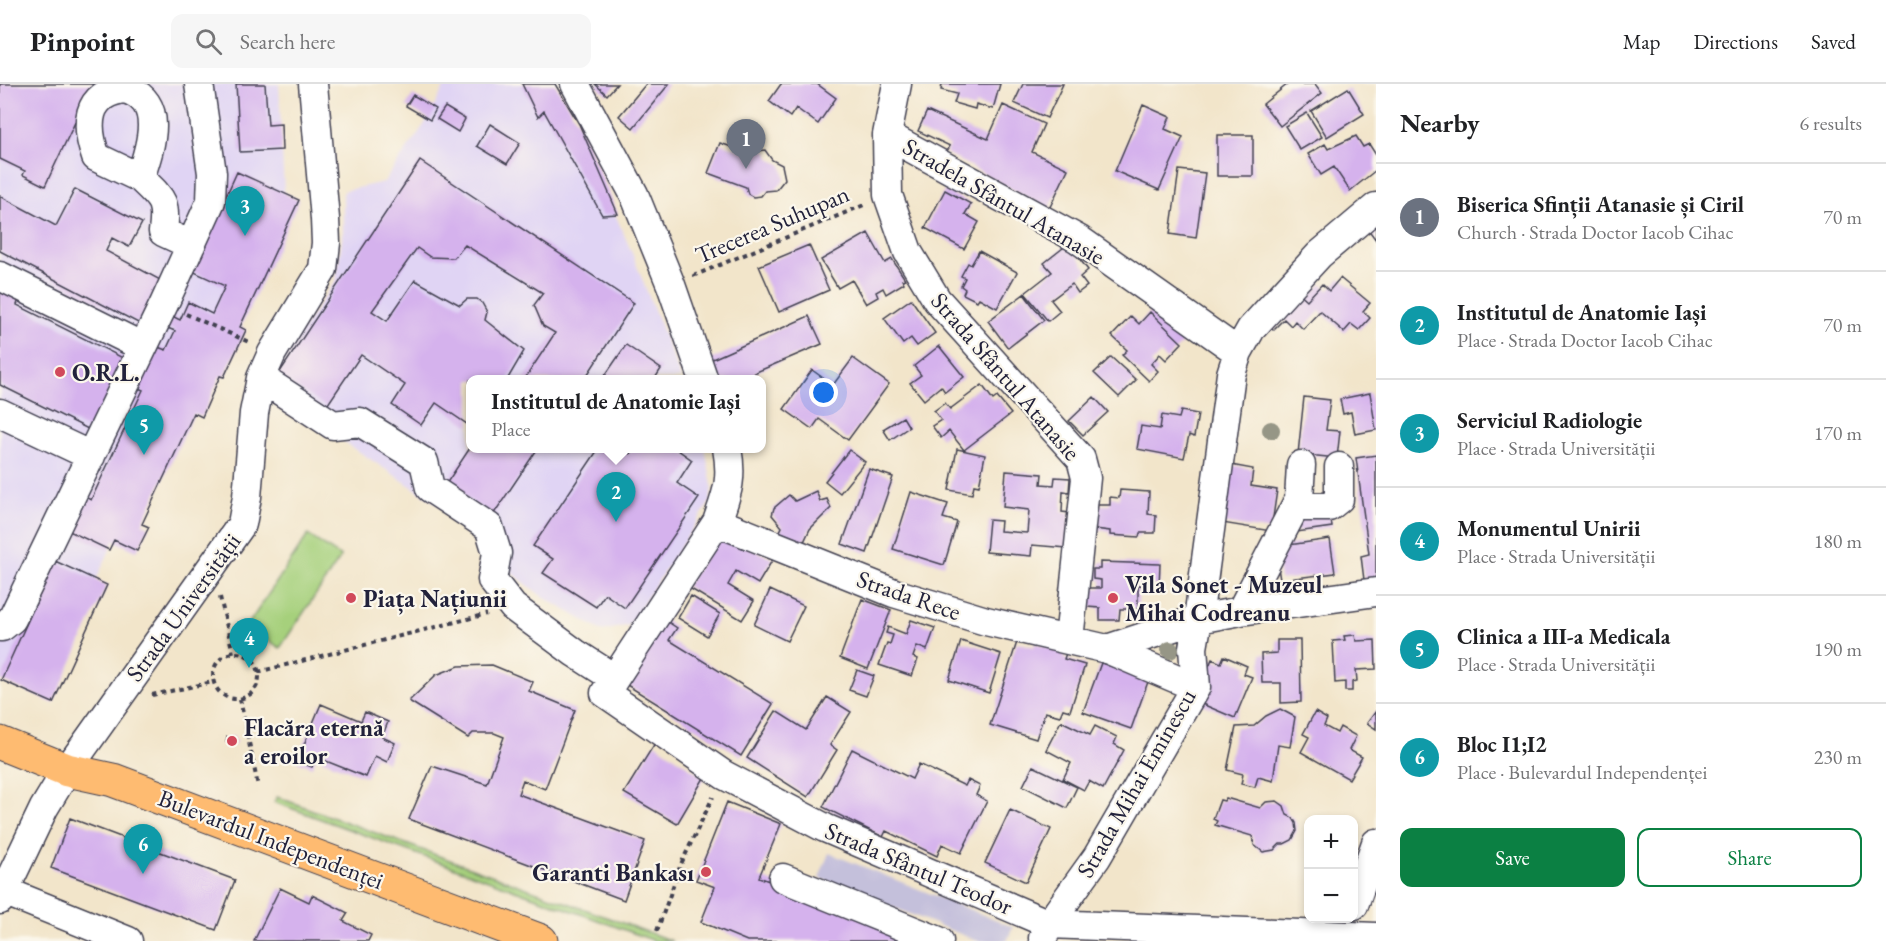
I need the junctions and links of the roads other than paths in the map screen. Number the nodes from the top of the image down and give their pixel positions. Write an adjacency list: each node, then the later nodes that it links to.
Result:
1 (199, 84): 8 (street)
2 (313, 84): 12 (street, Strada Universității)
3 (575, 84): 13 (street)
4 (897, 84): 5 (street, Strada Sfântul Atanasie)
5 (887, 135): 11 (street, Stradela Sfântul Atanasie); 25 (street, Strada Sfântul Atanasie)
6 (140, 178): 8 (street)
7 (1376, 207): 11 (street, Strada Mihai Eminescu)
8 (191, 245): 10 (street)
9 (0, 276): 10 (street)
10 (143, 347): 16 (street)
11 (1238, 352): 23 (street, Strada Mihai Eminescu)
12 (266, 365): 27 (street); 30 (street, Strada Universității)
13 (702, 375)
14 (0, 413): 16 (street)
15 (728, 453): 20 (street)
16 (91, 456): 24 (street)
17 (1301, 465): 19 (street)
18 (1339, 467): 19 (street)
19 (1299, 499): 22 (street)
20 (717, 522): 25 (street, Strada Rece); 27 (street)
21 (1376, 592): 22 (street)
22 (1241, 611): 23 (street)
23 (1198, 619): 26 (street); 28 (street, Strada Mihai Eminescu)
24 (0, 627)
25 (1069, 640): 26 (street, Strada Rece)
26 (1107, 649): 28 (street, Strada Rece)
27 (609, 686): 36 (street, Strada Sfântul Teodor)
28 (1196, 687): 36 (street, Strada Mihai Eminescu)
29 (0, 743): 30 (main road, Bulevardul Independenței)
30 (68, 771): 34 (street, Strada Universității); 40 (main road, Bulevardul Independenței)
31 (1376, 843): 33 (street)
32 (783, 878): 41 (street)
33 (1358, 892)
34 (2, 896): 39 (street)
35 (1346, 927): 37 (street, Strada Sfântul Teodor); 38 (street, Strada Sfântul Teodor)
36 (1045, 933): 37 (street, Strada Sfântul Teodor)
37 (1231, 936)
38 (1376, 937)
39 (127, 941)
40 (541, 941)
41 (939, 941)

